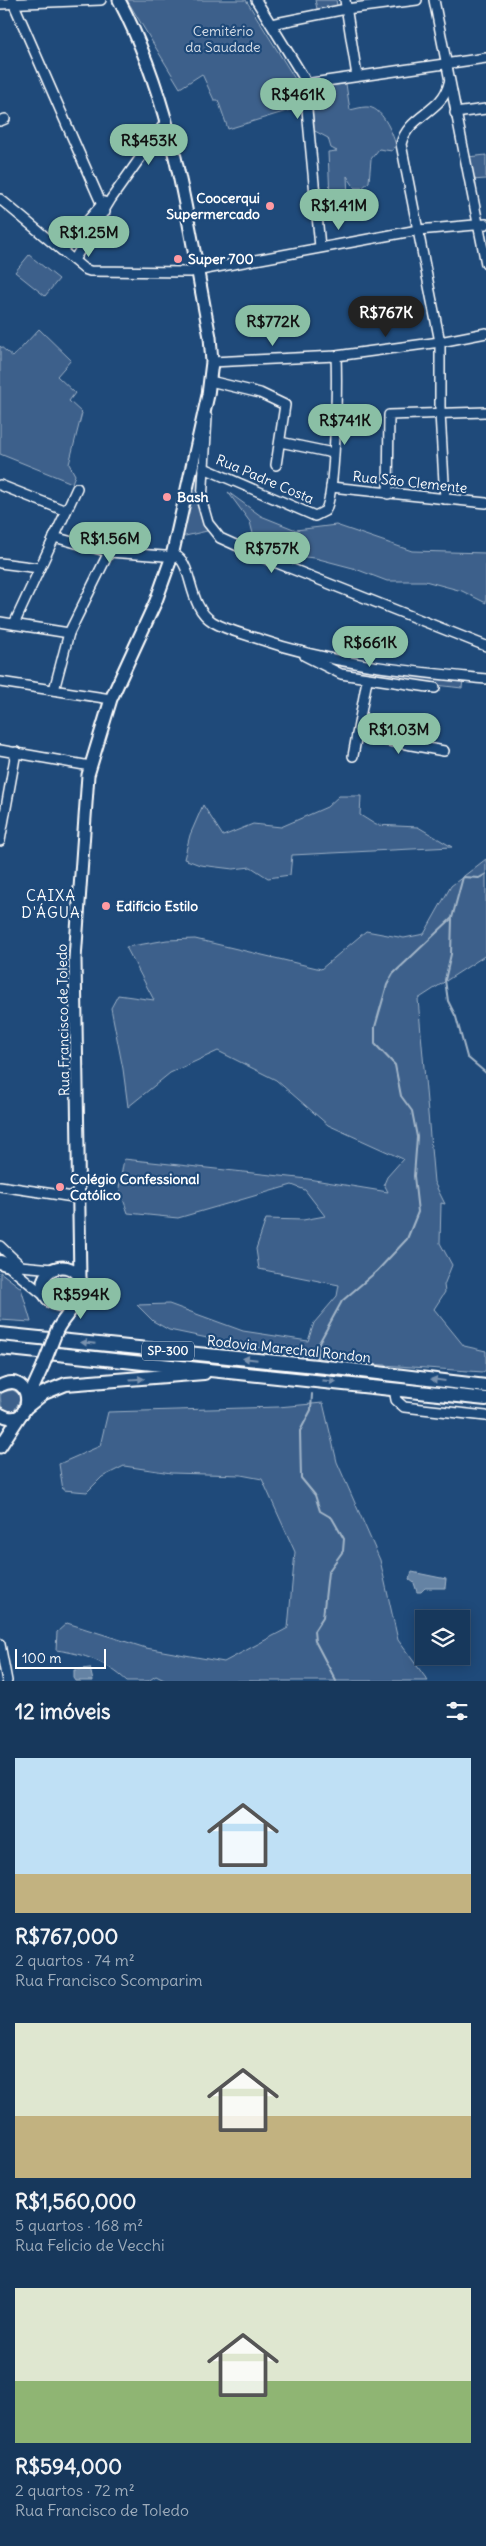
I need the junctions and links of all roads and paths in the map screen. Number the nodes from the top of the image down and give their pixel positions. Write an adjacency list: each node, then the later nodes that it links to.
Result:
1 (101, 0): 6 (street)
2 (120, 0): 17 (main road, Rua Francisco de Toledo)
3 (256, 0): 9 (street)
4 (417, 0): 8 (street)
5 (434, 0): 11 (street)
6 (13, 2): 7 (street); 19 (street)
7 (0, 4)
8 (346, 5): 9 (street); 12 (street)
9 (271, 24): 14 (street)
10 (486, 58): 11 (street)
11 (446, 65): 12 (street); 13 (street)
12 (357, 76): 14 (street)
13 (449, 83): 16 (street); 21 (street)
14 (305, 84): 22 (street)
15 (486, 109): 16 (street)
16 (455, 112): 20 (street)
17 (167, 120): 19 (street); 26 (main road, Rua Francisco de Toledo)
18 (0, 199): 23 (street)
19 (103, 208): 23 (street); 24 (street)
20 (482, 224): 21 (street); 25 (street)
21 (418, 230): 22 (street); 28 (street)
22 (320, 247): 26 (street)
23 (62, 250): 24 (street)
24 (74, 260): 26 (street)
25 (486, 264)
26 (197, 270): 30 (main road, Rua Francisco de Toledo)
27 (486, 333): 28 (street)
28 (440, 342): 29 (street); 34 (street)
29 (336, 356): 30 (street); 36 (street)
30 (212, 362): 31 (main road, Rua Francisco de Toledo)
31 (210, 381): 32 (main road, Rua Francisco de Toledo); 35 (street)
32 (208, 395): 38 (street); 48 (main road, Rua Francisco de Toledo)
33 (486, 412): 34 (street)
34 (440, 413): 42 (street); 43 (street)
35 (280, 442): 36 (street); 37 (street)
36 (333, 453): 40 (street)
37 (276, 465)
38 (204, 468): 40 (street, Rua Padre Costa); 54 (street)
39 (0, 485): 45 (street)
40 (331, 487): 42 (street, Rua São Clemente)
41 (77, 488): 45 (street)
42 (388, 494): 43 (street, Rua São Clemente)
43 (446, 499): 44 (street, Rua São Clemente)
44 (486, 503)
45 (66, 511): 46 (street)
46 (54, 537): 47 (street); 50 (street)
47 (109, 552): 48 (street); 53 (street)
48 (172, 556): 55 (street); 61 (main road, Rua Francisco de Toledo)
49 (0, 563): 50 (street)
50 (39, 568): 52 (street)
51 (0, 622): 52 (street)
52 (14, 624): 53 (street)
53 (68, 633): 60 (street)
54 (486, 646)
55 (302, 654): 56 (street); 57 (street)
56 (486, 679)
57 (367, 680): 59 (street); 62 (street)
58 (0, 682): 60 (street)
59 (434, 688)
60 (54, 690): 61 (street)
61 (111, 699): 67 (main road, Rua Francisco de Toledo)
62 (357, 735): 64 (street); 66 (street)
63 (0, 750): 65 (street)
64 (444, 751)
65 (16, 752): 67 (street); 68 (street)
66 (354, 756)
67 (90, 766): 71 (main road, Rua Francisco de Toledo)
68 (4, 792): 69 (street)
69 (0, 841)
70 (0, 1186): 71 (street)
71 (80, 1198): 72 (main road, Rua Francisco de Toledo)
72 (78, 1245): 76 (main road); 77 (main road, Rua Francisco de Toledo)
73 (0, 1246): 75 (street)
74 (2, 1262): 75 (street); 79 (street)
75 (22, 1267): 76 (street)
76 (57, 1268): 77 (main road); 79 (main road)
77 (80, 1279): 78 (main road)
78 (78, 1297): 79 (main road); 80 (main road)
79 (47, 1298): 80 (main road)
80 (58, 1328): 83 (main road, bridge)
81 (0, 1334): 87 (highway, Rodovia Marechal Rondon / SP-300, one-way to 81)
82 (0, 1348): 84 (highway, Rodovia Marechal Rondon / SP-300)
83 (42, 1368): 85 (main road); 90 (main road)
84 (224, 1370): 88 (highway, Rodovia Marechal Rondon / SP-300, one-way to 88); 90 (highway, one-way to 84)
85 (13, 1383): 86 (main road); 90 (main road)
86 (0, 1386)
87 (486, 1386)
88 (394, 1389): 89 (highway, Rodovia Marechal Rondon / SP-300); 92 (street)
89 (486, 1399)
90 (25, 1407): 91 (main road); 93 (main road)
91 (0, 1414): 93 (main road)
92 (486, 1416)
93 (0, 1446)
94 (0, 1644): 95 (street)
95 (7, 1681)

